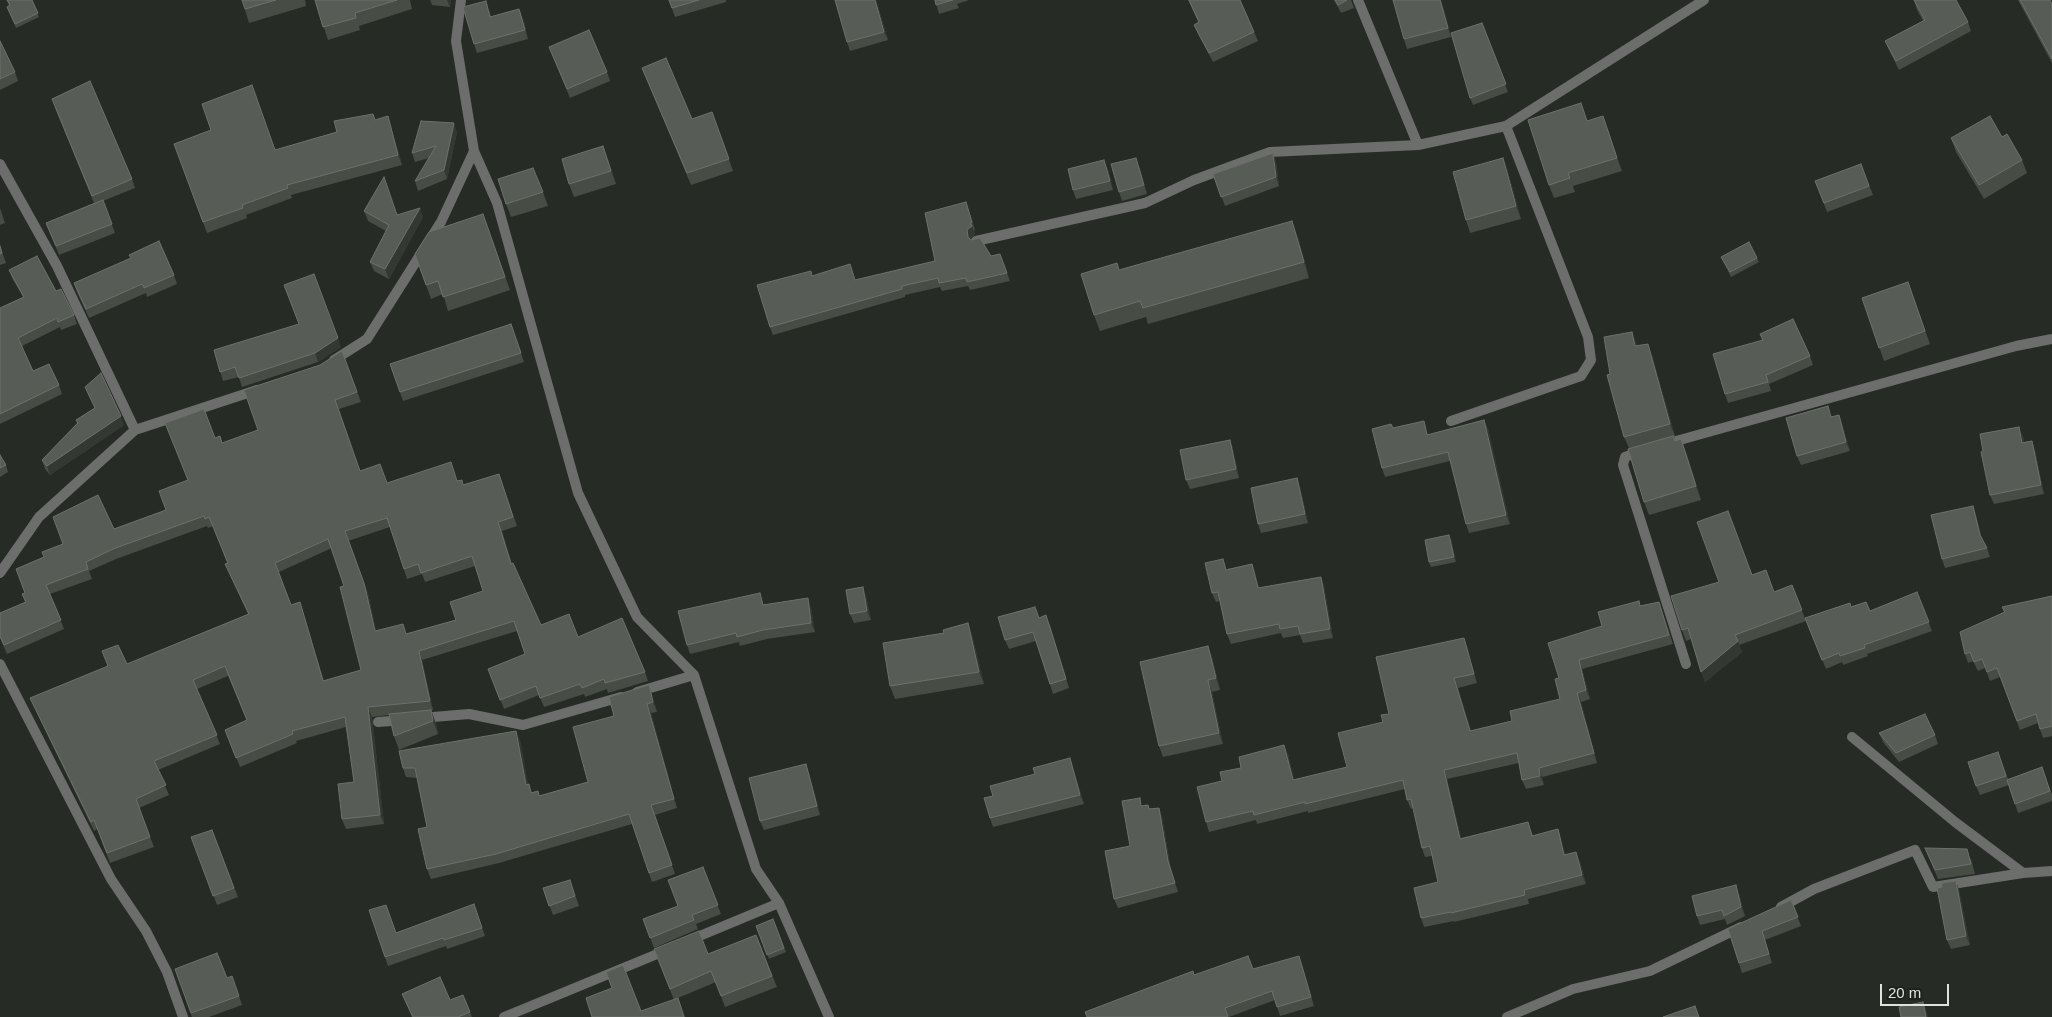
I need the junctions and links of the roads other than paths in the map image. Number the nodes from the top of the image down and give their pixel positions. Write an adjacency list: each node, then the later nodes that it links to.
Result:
1 (461, 0): 6 (street)
2 (1358, 0): 5 (street)
3 (1704, 0): 4 (street)
4 (1506, 126): 5 (street); 12 (street)
5 (1418, 145): 8 (street)
6 (474, 150): 10 (street); 17 (street)
7 (0, 164): 13 (street)
8 (976, 241)
9 (2052, 339): 16 (street)
10 (329, 364)
11 (265, 387): 13 (street)
12 (1451, 421)
13 (135, 430): 14 (street)
14 (0, 573)
15 (0, 664): 25 (street)
16 (1686, 664)
17 (694, 675): 18 (street); 22 (street)
18 (378, 722)
19 (1852, 737): 21 (street)
20 (2052, 871): 21 (street)
21 (2023, 873): 23 (street)
22 (779, 903): 26 (street); 27 (street)
23 (1771, 912)
24 (1754, 920): 28 (street)
25 (183, 1017)
26 (504, 1017)
27 (829, 1017)
28 (1508, 1017)

